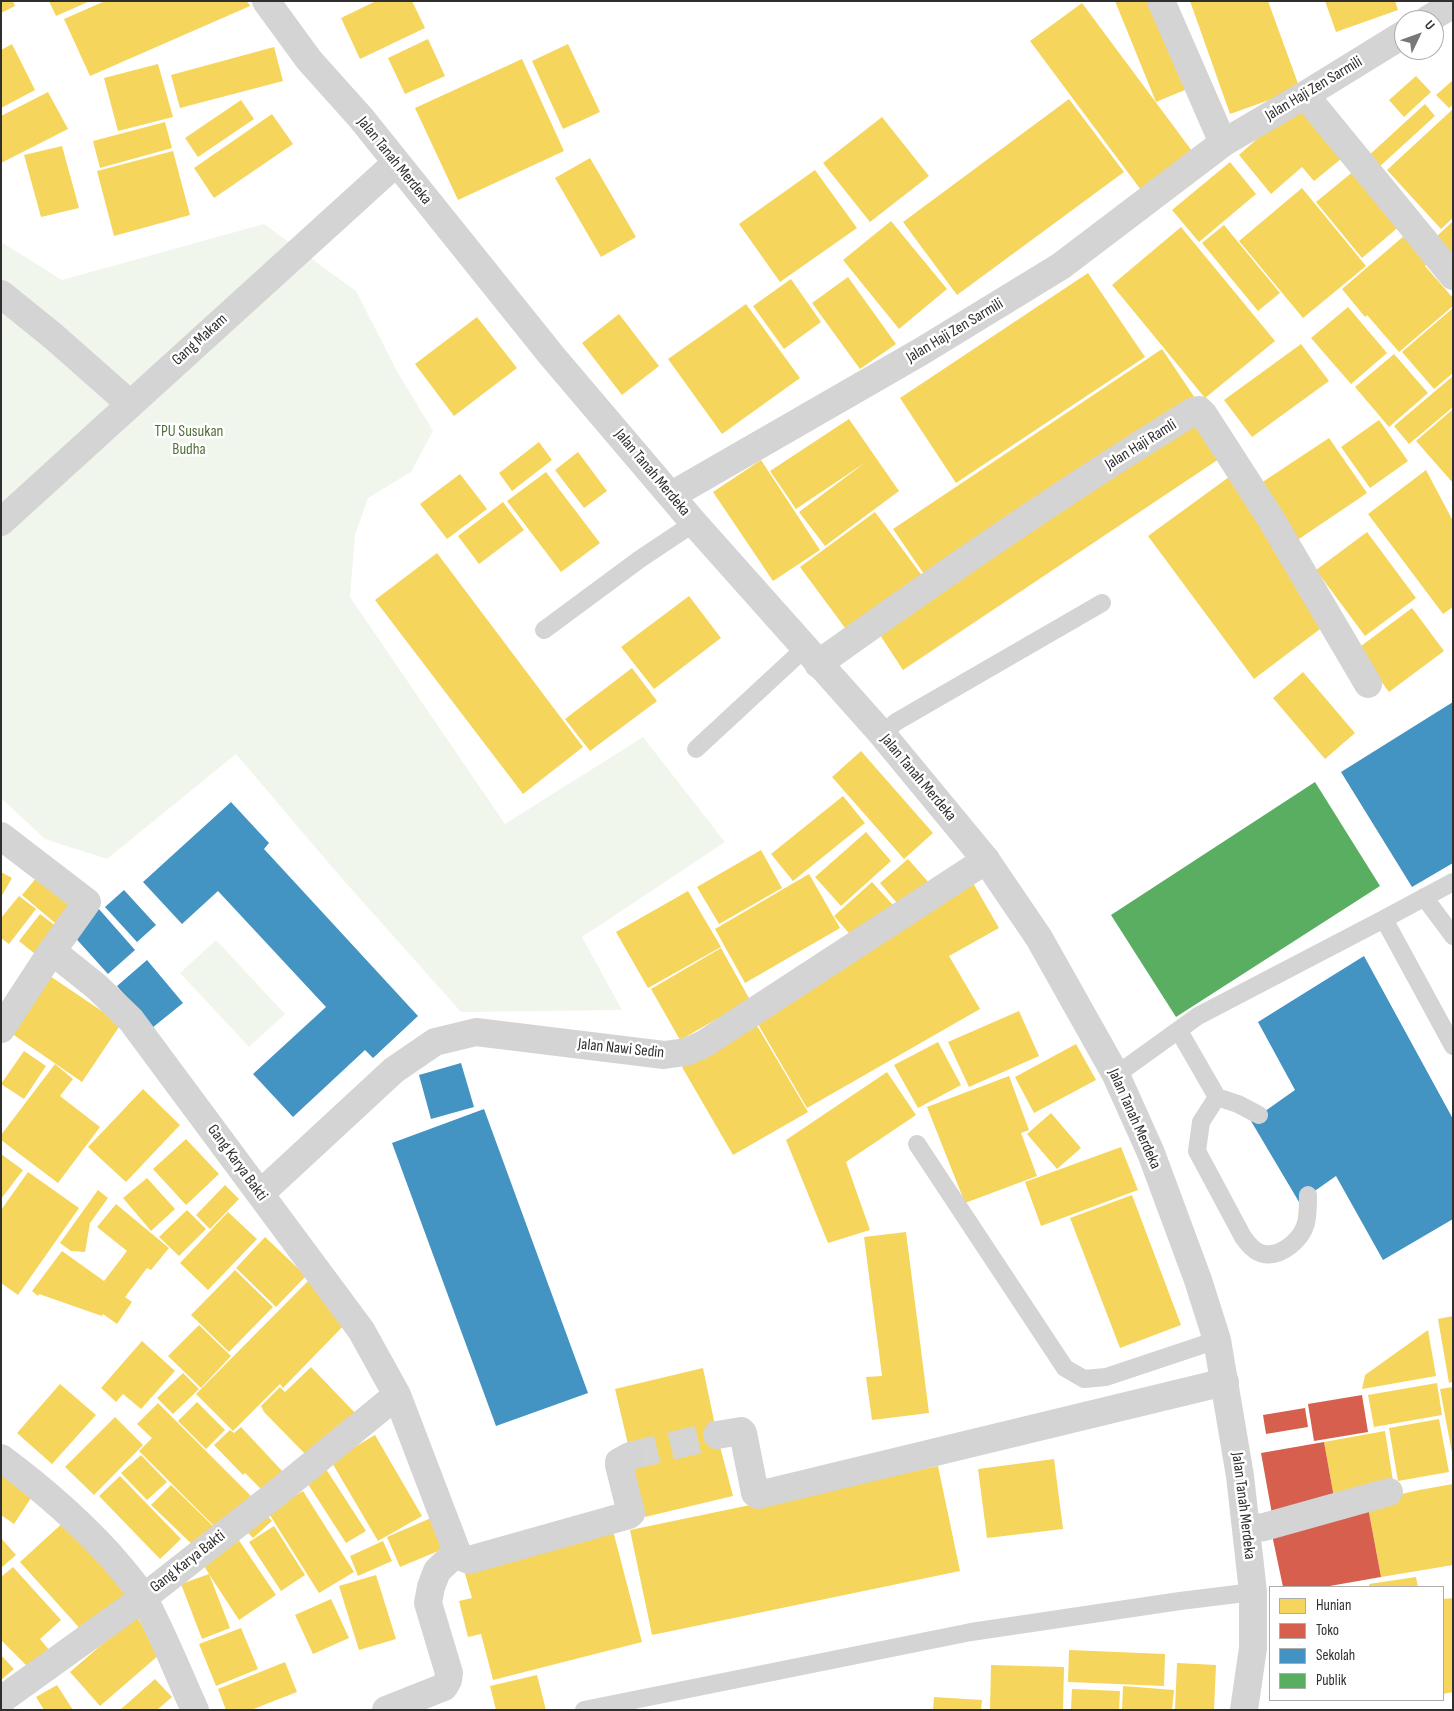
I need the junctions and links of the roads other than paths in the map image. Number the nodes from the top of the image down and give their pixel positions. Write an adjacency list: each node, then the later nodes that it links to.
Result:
1 (266, 1): 6 (street, Jalan Tanah Merdeka)
2 (1161, 1): 5 (street)
3 (1394, 40): 4 (street, Jalan Haji Zen Sarmili)
4 (1305, 95): 5 (street, Jalan Haji Zen Sarmili); 7 (street)
5 (1222, 143): 10 (street, Jalan Haji Zen Sarmili)
6 (396, 163): 9 (street, Gang Makam); 10 (street, Jalan Tanah Merdeka)
7 (1453, 276)
8 (1, 294): 9 (street)
9 (130, 404): 11 (street, Gang Makam)
10 (672, 496): 12 (street, Jalan Tanah Merdeka)
11 (1, 522)
12 (694, 523): 14 (lane); 15 (street, Jalan Tanah Merdeka)
13 (1102, 603): 17 (lane)
14 (544, 630)
15 (811, 656): 16 (street, Jalan Haji Ramli); 17 (street, Jalan Tanah Merdeka); 18 (lane)
16 (1368, 684)
17 (882, 734): 20 (street, Jalan Tanah Merdeka)
18 (696, 749)
19 (1, 836): 25 (street)
20 (986, 860): 29 (street, Jalan Tanah Merdeka); 33 (street, Jalan Nawi Sedin)
21 (1453, 882): 22 (lane)
22 (1424, 898): 23 (lane); 24 (lane)
23 (1384, 918): 27 (lane); 28 (lane)
24 (1453, 936)
25 (52, 951): 26 (street); 33 (street, Gang Karya Bakti)
26 (1, 1029)
27 (1179, 1031): 29 (lane); 30 (lane)
28 (1450, 1037)
29 (1116, 1075): 35 (street, Jalan Tanah Merdeka)
30 (1217, 1097): 31 (lane); 34 (lane)
31 (1258, 1115)
32 (917, 1144): 35 (lane)
33 (260, 1194): 37 (street, Gang Karya Bakti)
34 (1308, 1195)
35 (1217, 1340): 36 (street, Jalan Tanah Merdeka)
36 (1224, 1382): 38 (street); 42 (street, Jalan Tanah Merdeka)
37 (396, 1395): 43 (street, Gang Karya Bakti); 45 (street, Gang Karya Bakti)
38 (717, 1435)
39 (630, 1456): 43 (street)
40 (1, 1458): 45 (street, Gang Karya Bakti)
41 (1389, 1492): 42 (street)
42 (1247, 1529): 44 (street, Jalan Tanah Merdeka)
43 (459, 1555): 48 (street)
44 (1253, 1592): 49 (lane); 50 (street, Jalan Tanah Merdeka)
45 (143, 1598): 46 (street, Gang Karya Bakti); 47 (street, Gang Karya Bakti)
46 (1, 1700)
47 (194, 1710)
48 (386, 1710)
49 (584, 1710)
50 (1244, 1710)

